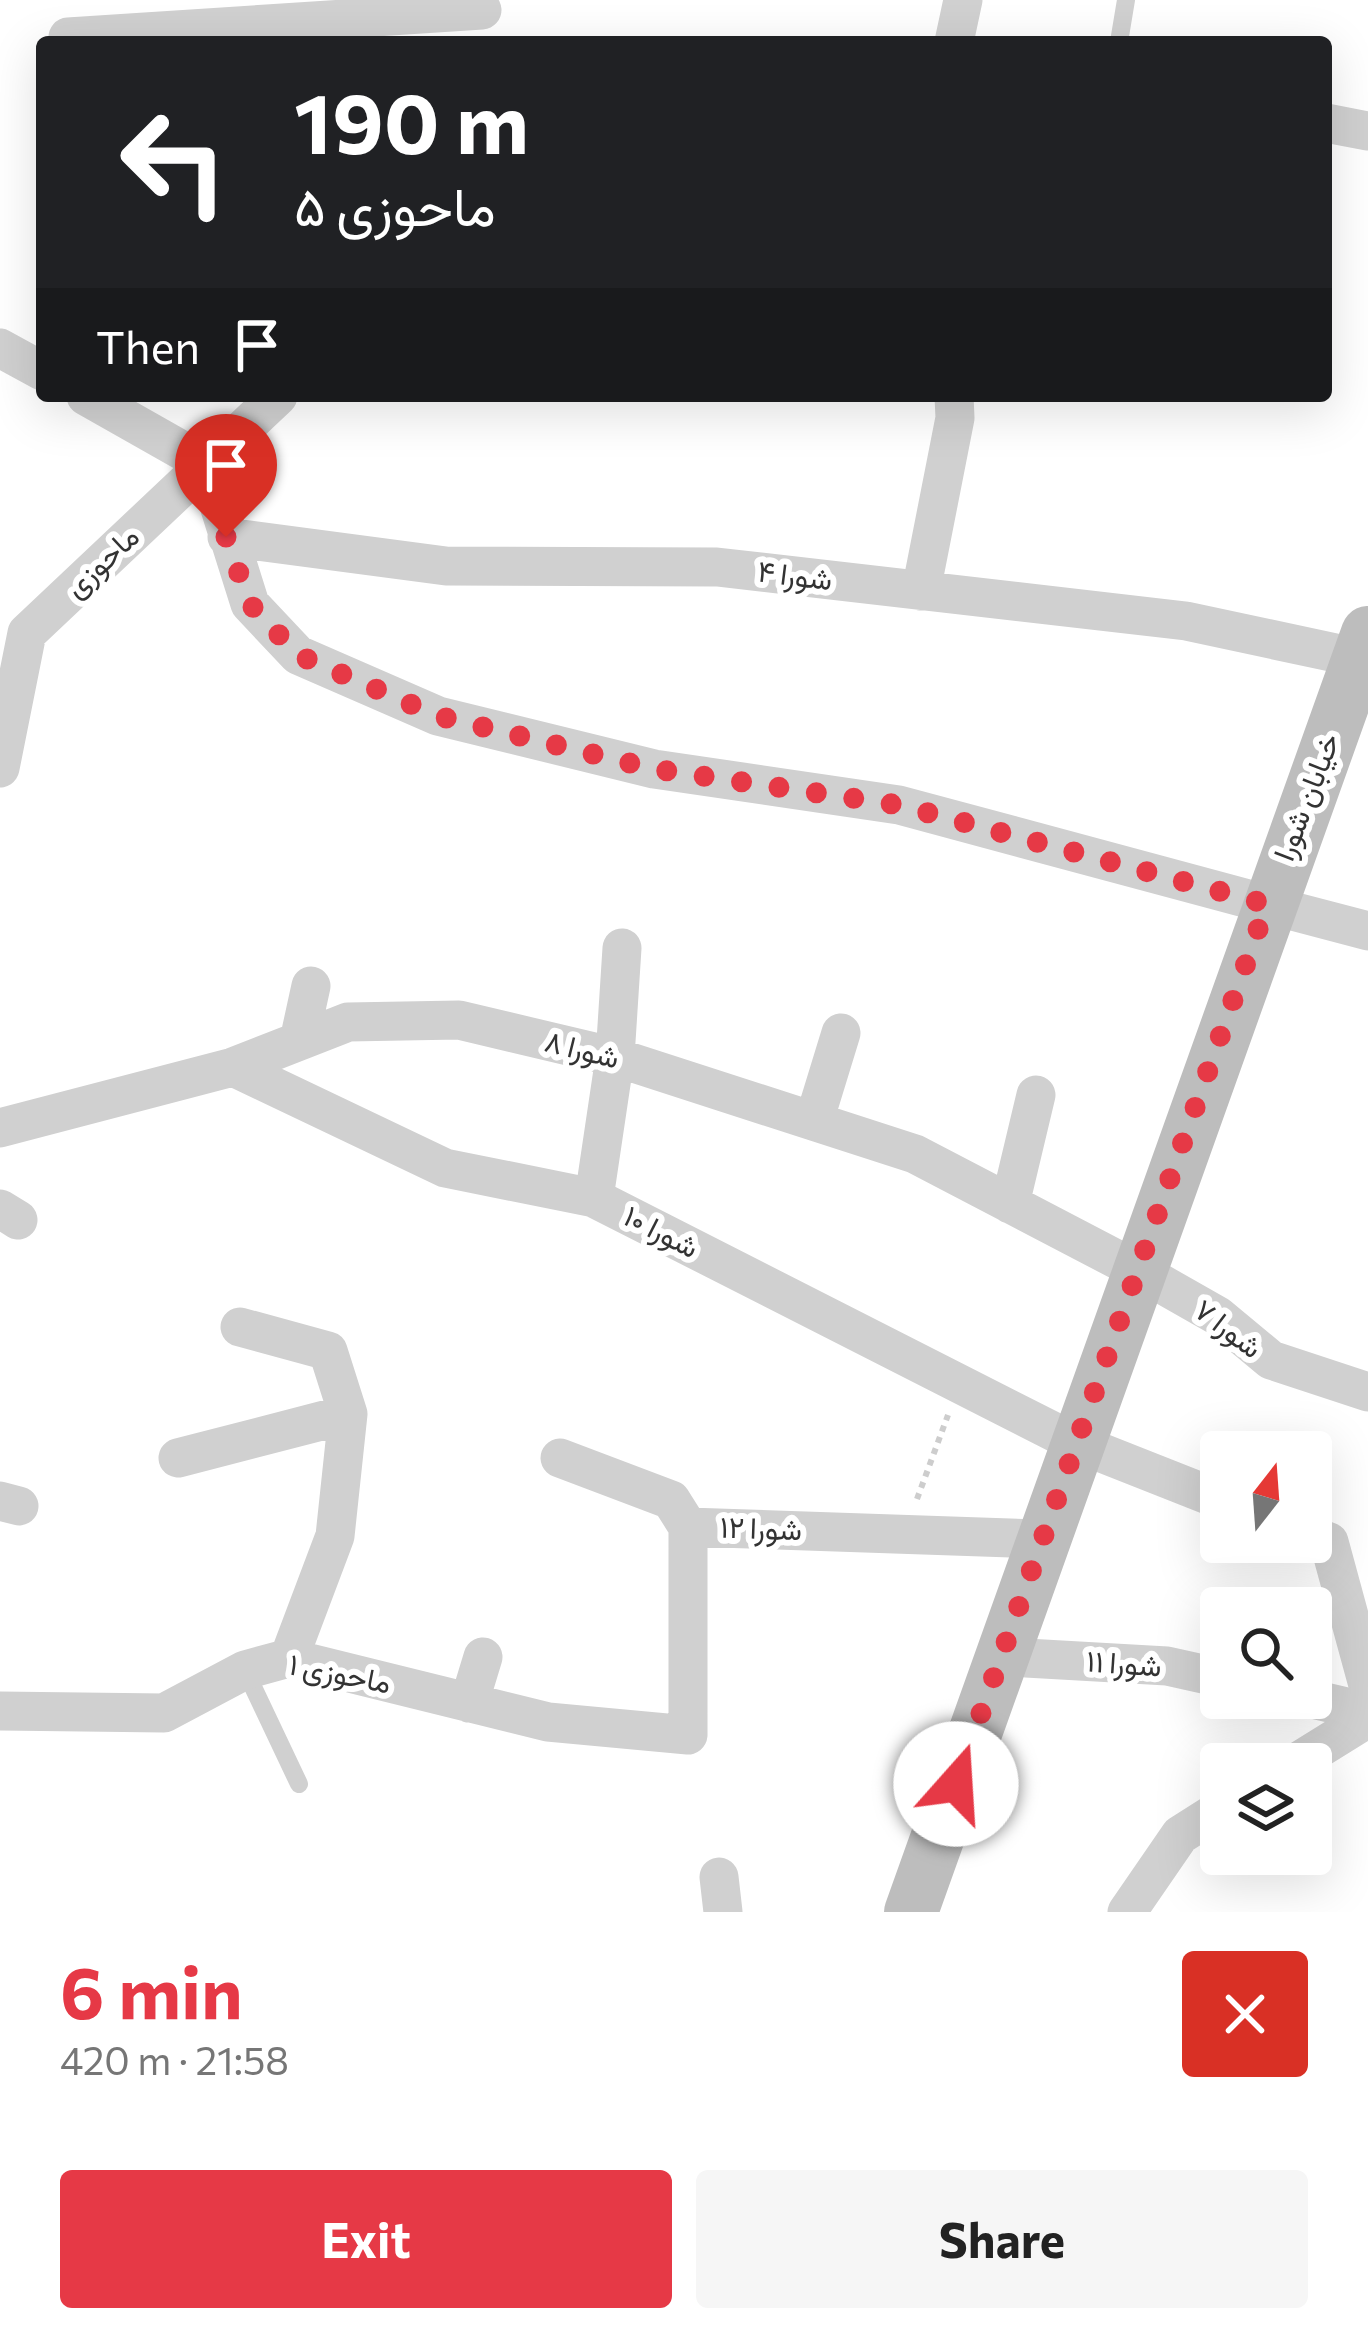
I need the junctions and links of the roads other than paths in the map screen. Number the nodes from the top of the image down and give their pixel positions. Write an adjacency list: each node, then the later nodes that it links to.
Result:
1 (963, 0): 5 (street)
2 (1126, 0): 6 (lane)
3 (479, 17): 4 (street)
4 (89, 36)
5 (955, 36)
6 (1120, 36)
7 (1332, 124): 8 (street)
8 (1368, 131)
9 (0, 348): 10 (street)
10 (36, 368)
11 (97, 402): 14 (street)
12 (272, 402): 14 (street, ماحوزی)
13 (954, 402): 16 (street)
14 (206, 464): 15 (street); 17 (street, ماحوزی)
15 (226, 537): 16 (street, شورا ۴); 21 (street)
16 (921, 591): 18 (street, شورا ۴)
17 (13, 622): 20 (street, ماحوزی)
18 (1363, 646): 21 (main road, خیابان شورا)
19 (1368, 717): 21 (main road, خیابان شورا)
20 (0, 768)
21 (1281, 908): 22 (street); 34 (main road, خیابان شورا)
22 (1368, 931)
23 (622, 948): 27 (street)
24 (311, 986): 26 (street)
25 (841, 1033): 30 (street)
26 (299, 1041): 27 (street, شورا ۸); 28 (street, شورا ۸)
27 (615, 1057): 30 (street, شورا ۸); 32 (street)
28 (233, 1066): 31 (street, شورا ۸); 32 (street, شورا ۱۰)
29 (1036, 1095): 33 (street)
30 (814, 1121): 33 (street, شورا ۸)
31 (0, 1128)
32 (594, 1198): 38 (street, شورا ۱۰)
33 (1010, 1204): 34 (street, شورا ۸)
34 (1149, 1277): 36 (street, شورا ۷); 38 (main road, خیابان شورا)
35 (240, 1328): 37 (street)
36 (1368, 1392)
37 (348, 1414): 39 (street); 46 (street)
38 (1088, 1448): 41 (street, شورا ۱۰); 43 (main road, خیابان شورا); 47 (main road, خیابان شورا)
39 (178, 1458)
40 (560, 1458): 42 (street)
41 (1200, 1492)
42 (688, 1526): 43 (street, شورا ۱۲); 55 (street, شورا ۱۲)
43 (1041, 1539): 59 (main road, خیابان شورا)
44 (1332, 1553): 50 (street)
45 (483, 1657): 51 (street)
46 (289, 1658): 48 (street, ماحوزی ۱); 51 (street, ماحوزی ۱)
47 (1027, 1658): 49 (street, شورا ۱۱); 60 (main road, خیابان شورا)
48 (245, 1670): 53 (street, ماحوزی ۱); 57 (lane)
49 (1200, 1673)
50 (1368, 1684)
51 (469, 1703): 55 (street, ماحوزی ۱)
52 (1332, 1705): 54 (street)
53 (0, 1712)
54 (1368, 1715): 56 (street)
55 (688, 1735)
56 (1326, 1743)
57 (299, 1784)
58 (1200, 1822): 61 (street)
59 (911, 1912)
60 (941, 1912)
61 (1127, 1912)

